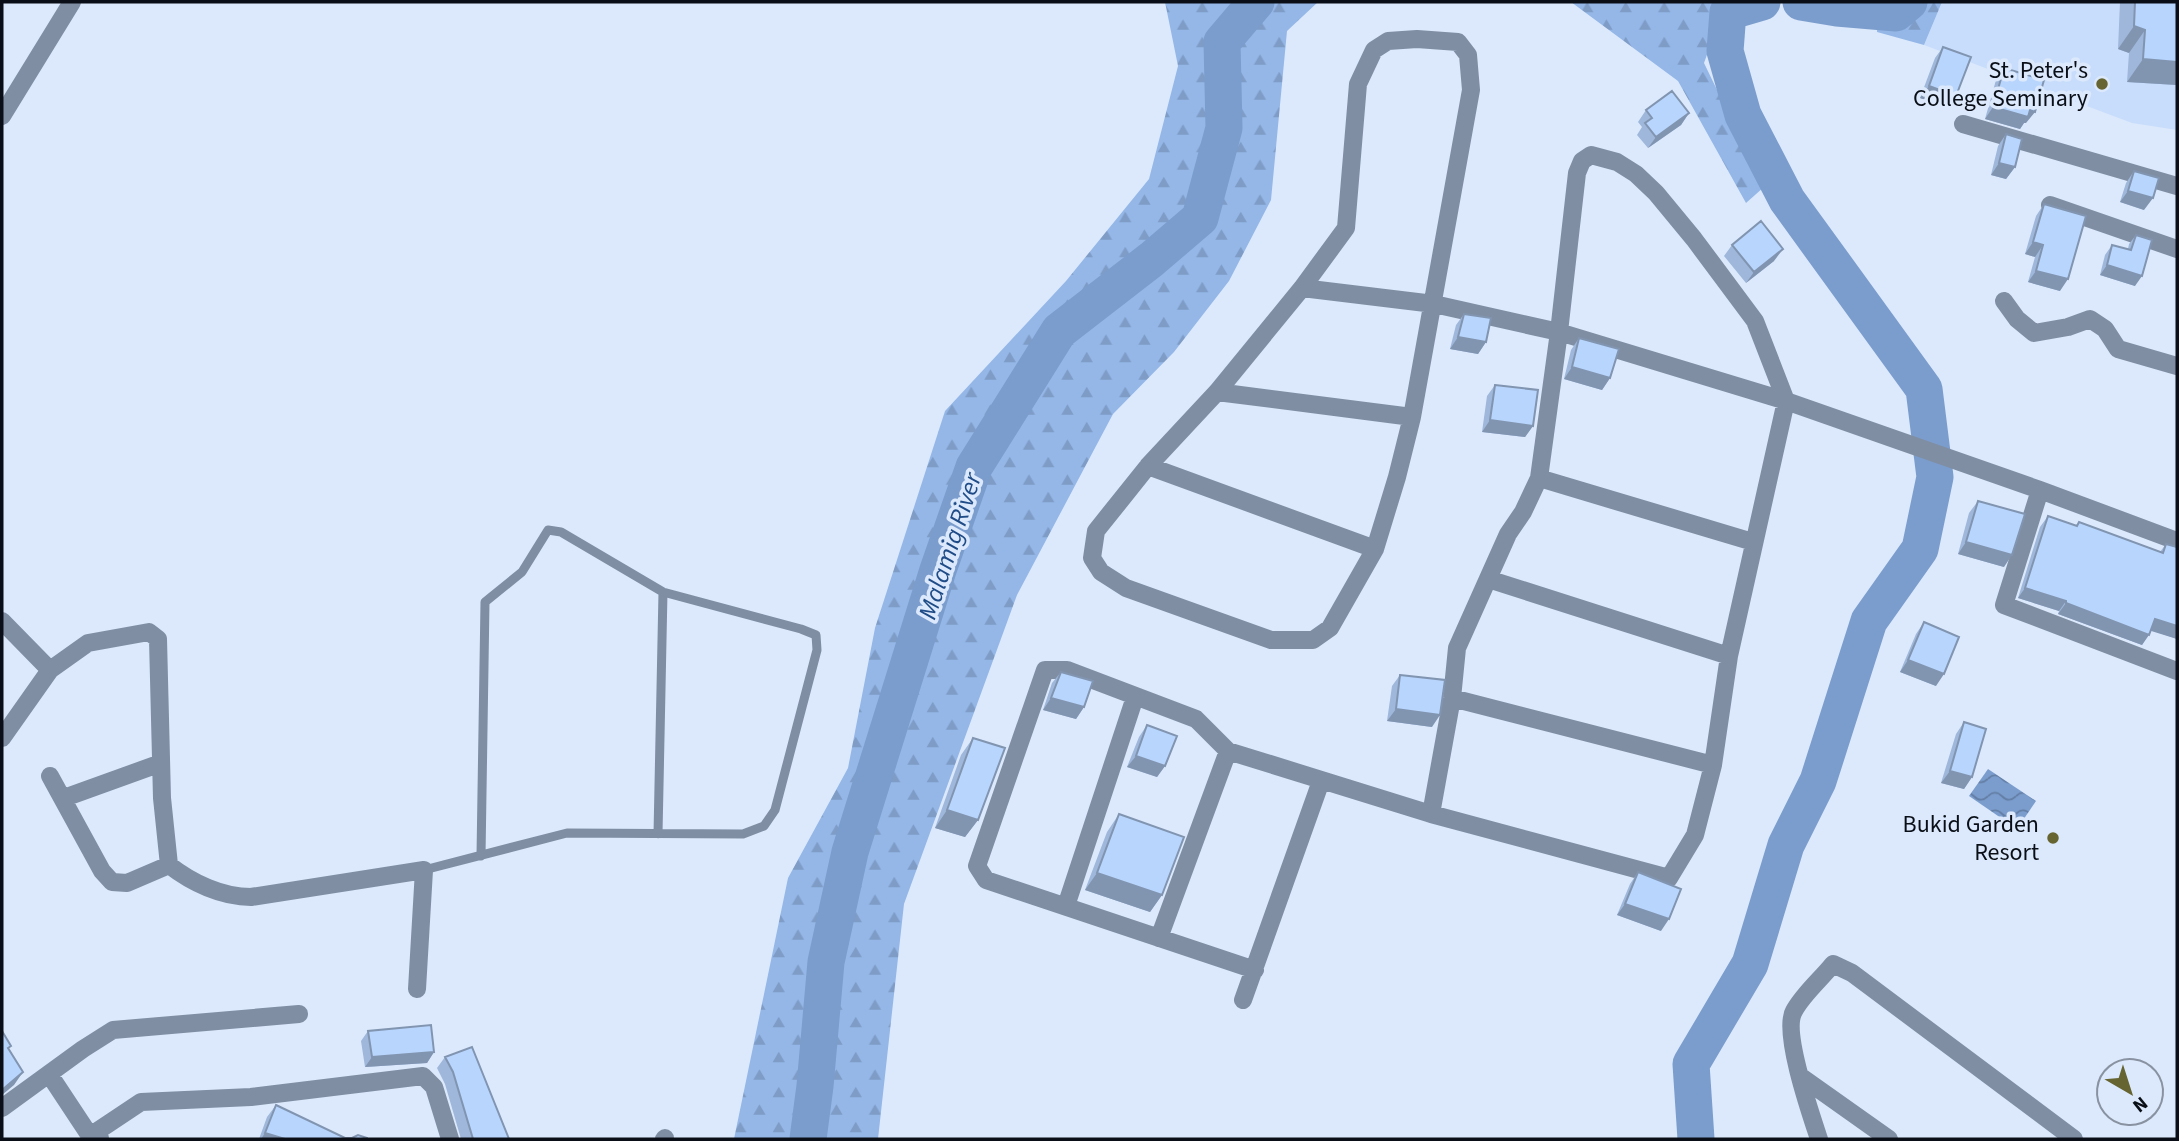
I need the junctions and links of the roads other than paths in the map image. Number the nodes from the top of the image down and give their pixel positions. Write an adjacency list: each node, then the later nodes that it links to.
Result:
1 (72, 2): 2 (street)
2 (2, 116)
3 (1963, 124): 4 (street)
4 (2177, 186)
5 (2050, 205): 6 (street)
6 (2177, 248)
7 (1302, 288): 9 (street); 9 (street); 12 (street)
8 (2004, 301): 11 (street)
9 (1433, 304): 10 (street); 14 (street)
10 (1559, 332): 13 (street); 13 (street); 16 (street)
11 (2177, 366)
12 (1217, 392): 14 (street); 15 (street)
13 (1786, 401): 17 (street); 19 (street)
14 (1412, 418): 20 (street)
15 (1148, 466): 20 (street); 20 (street)
16 (1539, 478): 19 (street); 21 (street)
17 (2040, 490): 18 (street); 26 (street)
18 (2177, 541)
19 (1753, 542): 24 (street)
20 (1375, 549)
21 (1488, 579): 24 (street); 28 (street)
22 (663, 592): 37 (lane); 37 (lane); 38 (lane)
23 (2, 621): 25 (street)
24 (1729, 656): 32 (street)
25 (50, 670): 29 (street); 31 (street)
26 (2177, 671)
27 (1135, 697): 30 (street); 41 (street); 41 (street)
28 (1452, 698): 32 (street); 36 (street)
29 (4, 730)
30 (1228, 751): 34 (street); 42 (street)
31 (161, 763): 35 (street); 39 (street)
32 (1713, 765): 36 (street)
33 (50, 776): 35 (street)
34 (1321, 781): 36 (street); 43 (street)
35 (64, 798): 39 (street)
36 (1431, 814)
37 (658, 834): 38 (lane)
38 (481, 856): 40 (lane)
39 (169, 865): 40 (street)
40 (424, 870): 44 (street)
41 (1066, 906): 42 (street)
42 (1159, 938): 43 (street)
43 (1255, 970): 45 (street)
44 (417, 989)
45 (1243, 1000)
46 (299, 1013): 47 (street)
47 (49, 1074): 50 (street); 52 (street)
48 (1800, 1076): 54 (street); 55 (street); 56 (street)
49 (251, 1097): 51 (street); 52 (street); 53 (street)
50 (2, 1108)
51 (285, 1113)
52 (97, 1137)
53 (450, 1139)
54 (1819, 1139)
55 (1889, 1139)
56 (2074, 1139)

